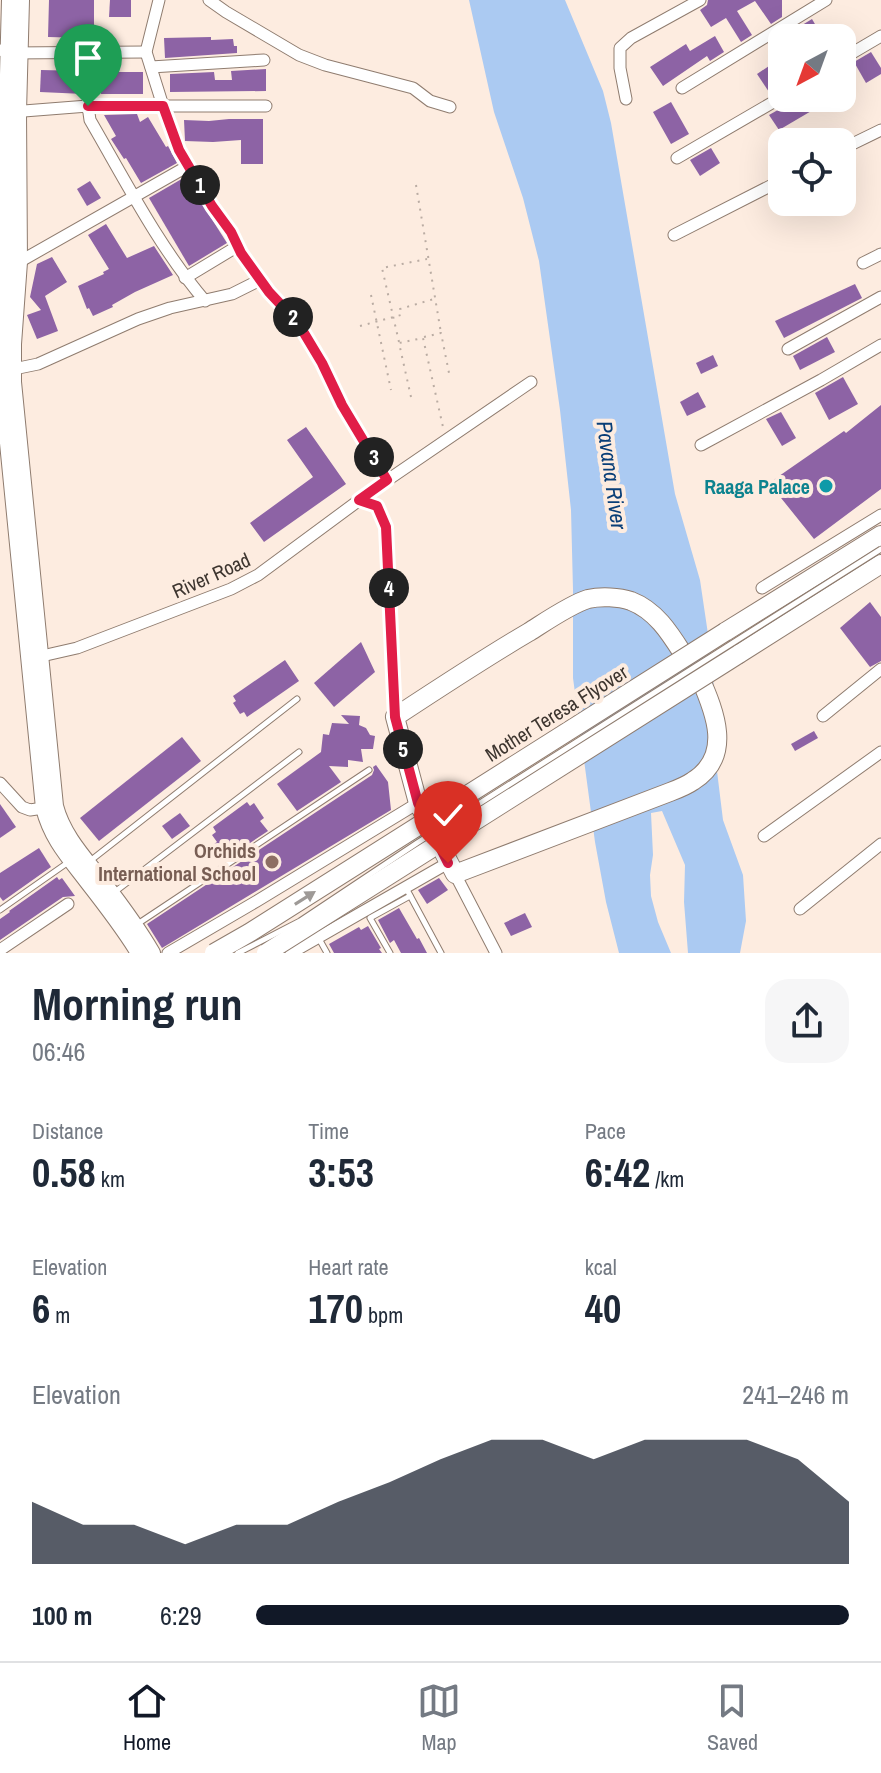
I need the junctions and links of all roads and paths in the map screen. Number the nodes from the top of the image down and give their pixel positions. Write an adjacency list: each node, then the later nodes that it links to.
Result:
1 (10, 0): 9 (main road)
2 (21, 0): 9 (main road)
3 (159, 0): 10 (street)
4 (209, 0): 19 (street)
5 (700, 0): 14 (street)
6 (826, 0): 13 (street)
7 (881, 36): 8 (street)
8 (856, 51)
9 (10, 52): 10 (street); 20 (main road)
10 (146, 52): 12 (street)
11 (264, 60): 12 (street)
12 (151, 67): 17 (street)
13 (682, 88)
14 (626, 99)
15 (768, 105): 23 (street)
16 (88, 106): 17 (street); 20 (street); 27 (street)
17 (163, 106): 18 (street); 24 (street)
18 (266, 106)
19 (450, 107)
20 (8, 112): 28 (main road); 31 (main road)
21 (881, 130): 22 (street)
22 (856, 142)
23 (677, 158)
24 (188, 166): 27 (street); 30 (street)
25 (416, 185): 33 (path)
26 (768, 187): 29 (street)
27 (134, 196): 31 (street); 35 (street)
28 (4, 204): 31 (main road)
29 (674, 235)
30 (238, 246): 35 (street); 36 (street)
31 (15, 254): 37 (main road); 50 (main road)
32 (881, 254): 34 (street)
33 (428, 258): 40 (path); 42 (path)
34 (863, 263)
35 (185, 278): 41 (street)
36 (260, 280): 41 (street); 57 (street)
37 (3, 284): 50 (main road)
38 (371, 295): 43 (path)
39 (881, 297): 49 (street)
40 (435, 299): 42 (path); 45 (path)
41 (205, 301): 50 (street)
42 (393, 316): 43 (path); 47 (path)
43 (376, 322): 44 (path); 53 (path)
44 (360, 326)
45 (441, 333): 46 (path); 51 (path)
46 (423, 338): 47 (path); 55 (path)
47 (399, 343): 54 (path)
48 (881, 345): 56 (street)
49 (788, 349)
50 (5, 371): 65 (main road)
51 (450, 378)
52 (531, 382): 55 (street, River Road)
53 (391, 390)
54 (411, 397)
55 (446, 440): 57 (street, River Road)
56 (701, 445)
57 (387, 480): 58 (street, River Road)
58 (359, 500): 65 (street, River Road); 70 (path)
59 (881, 515): 63 (street)
60 (881, 535): 64 (main road, Mother Teresa Flyover, bridge)
61 (881, 549): 93 (lane, bridge)
62 (881, 564): 67 (main road, bridge)
63 (762, 588)
64 (685, 657): 70 (main road); 92 (main road, Mother Teresa Flyover, one-way to 64, bridge)
65 (35, 658): 76 (main road)
66 (881, 669): 69 (street)
67 (700, 678): 80 (main road); 94 (main road, bridge)
68 (297, 699): 79 (lane)
69 (823, 716)
70 (395, 717): 75 (main road)
71 (299, 752): 82 (lane)
72 (881, 752): 77 (street)
73 (369, 770): 86 (lane)
74 (0, 784): 76 (street)
75 (418, 803): 80 (main road); 91 (street)
76 (49, 807): 79 (main road)
77 (764, 836)
78 (881, 844): 84 (street)
79 (80, 862): 82 (main road); 85 (lane); 89 (main road)
80 (452, 868): 81 (street); 99 (street)
81 (408, 892): 87 (street); 97 (lane); 98 (lane)
82 (112, 894): 86 (main road)
83 (68, 904): 88 (street)
84 (800, 909)
85 (0, 910)
86 (135, 926): 90 (main road)
87 (318, 937): 95 (street); 96 (lane)
88 (0, 950)
89 (139, 953)
90 (152, 953)
91 (168, 953)
92 (214, 953)
93 (238, 953)
94 (266, 953)
95 (291, 953)
96 (327, 953)
97 (390, 953)
98 (441, 953)
99 (496, 953)

